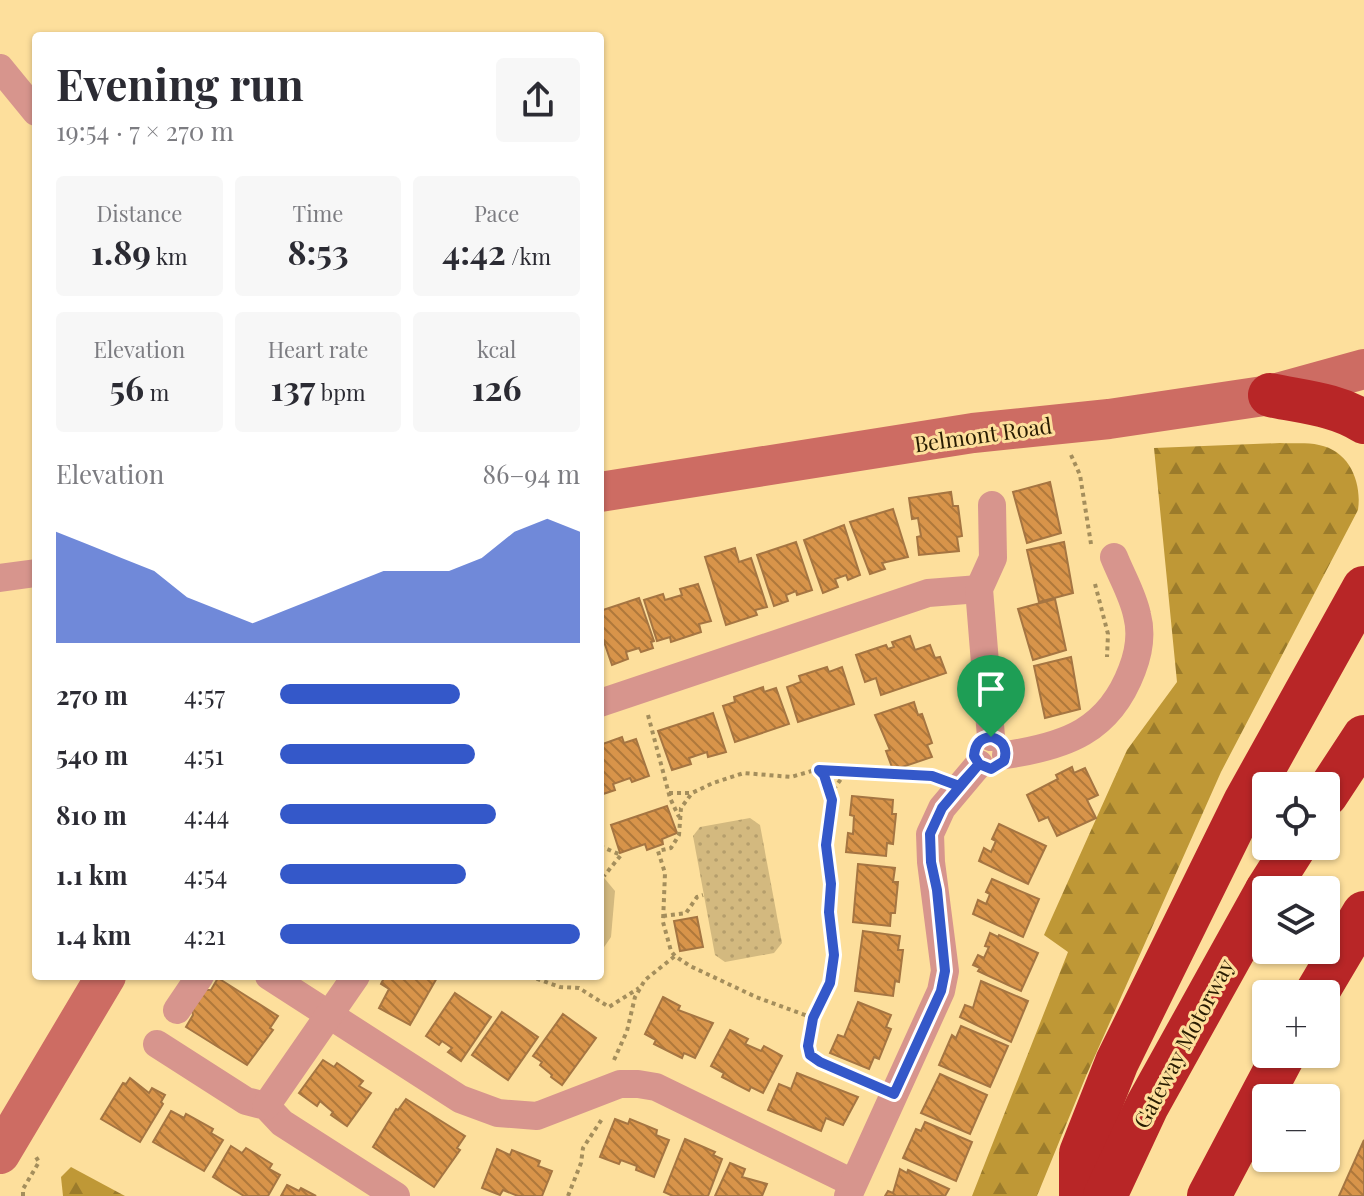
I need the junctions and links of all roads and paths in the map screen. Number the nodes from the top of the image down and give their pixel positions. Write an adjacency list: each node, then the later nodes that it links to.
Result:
1 (0, 68): 2 (street)
2 (32, 107)
3 (1364, 369): 4 (main road, Belmont Road)
4 (1270, 395): 5 (highway); 6 (main road, Belmont Road)
5 (1364, 422)
6 (604, 491)
7 (992, 505): 12 (street)
8 (1114, 557): 16 (street)
9 (32, 574): 10 (street)
10 (0, 578)
11 (1364, 588): 50 (highway)
12 (979, 589): 13 (street); 16 (street)
13 (641, 689): 14 (street); 21 (path)
14 (604, 702)
15 (1364, 737): 19 (highway)
16 (998, 746): 20 (street)
17 (819, 770): 18 (path); 22 (path); 23 (path)
18 (845, 773): 20 (path); 23 (path)
19 (1340, 774)
20 (959, 786): 43 (street)
21 (669, 793): 22 (path); 24 (path)
22 (692, 793): 24 (path)
23 (832, 800): 40 (path)
24 (680, 819): 29 (path)
25 (604, 848): 26 (path)
26 (604, 876)
27 (703, 895): 29 (path)
28 (1364, 913): 36 (highway)
29 (663, 916): 40 (path)
30 (1252, 918): 51 (highway, Gateway Motorway)
31 (104, 980): 45 (main road)
32 (197, 980): 38 (street)
33 (275, 980): 39 (street)
34 (353, 980): 39 (street)
35 (535, 980): 37 (path)
36 (1324, 980)
37 (641, 986)
38 (177, 1010)
39 (330, 1014): 44 (street); 47 (street)
40 (813, 1018): 43 (path)
41 (157, 1044): 44 (street)
42 (1277, 1068): 52 (highway)
43 (894, 1094): 47 (street)
44 (266, 1106): 49 (street)
45 (0, 1154)
46 (39, 1162): 48 (path)
47 (851, 1189)
48 (23, 1196)
49 (396, 1196)
50 (1081, 1196)
51 (1105, 1196)
52 (1209, 1196)

